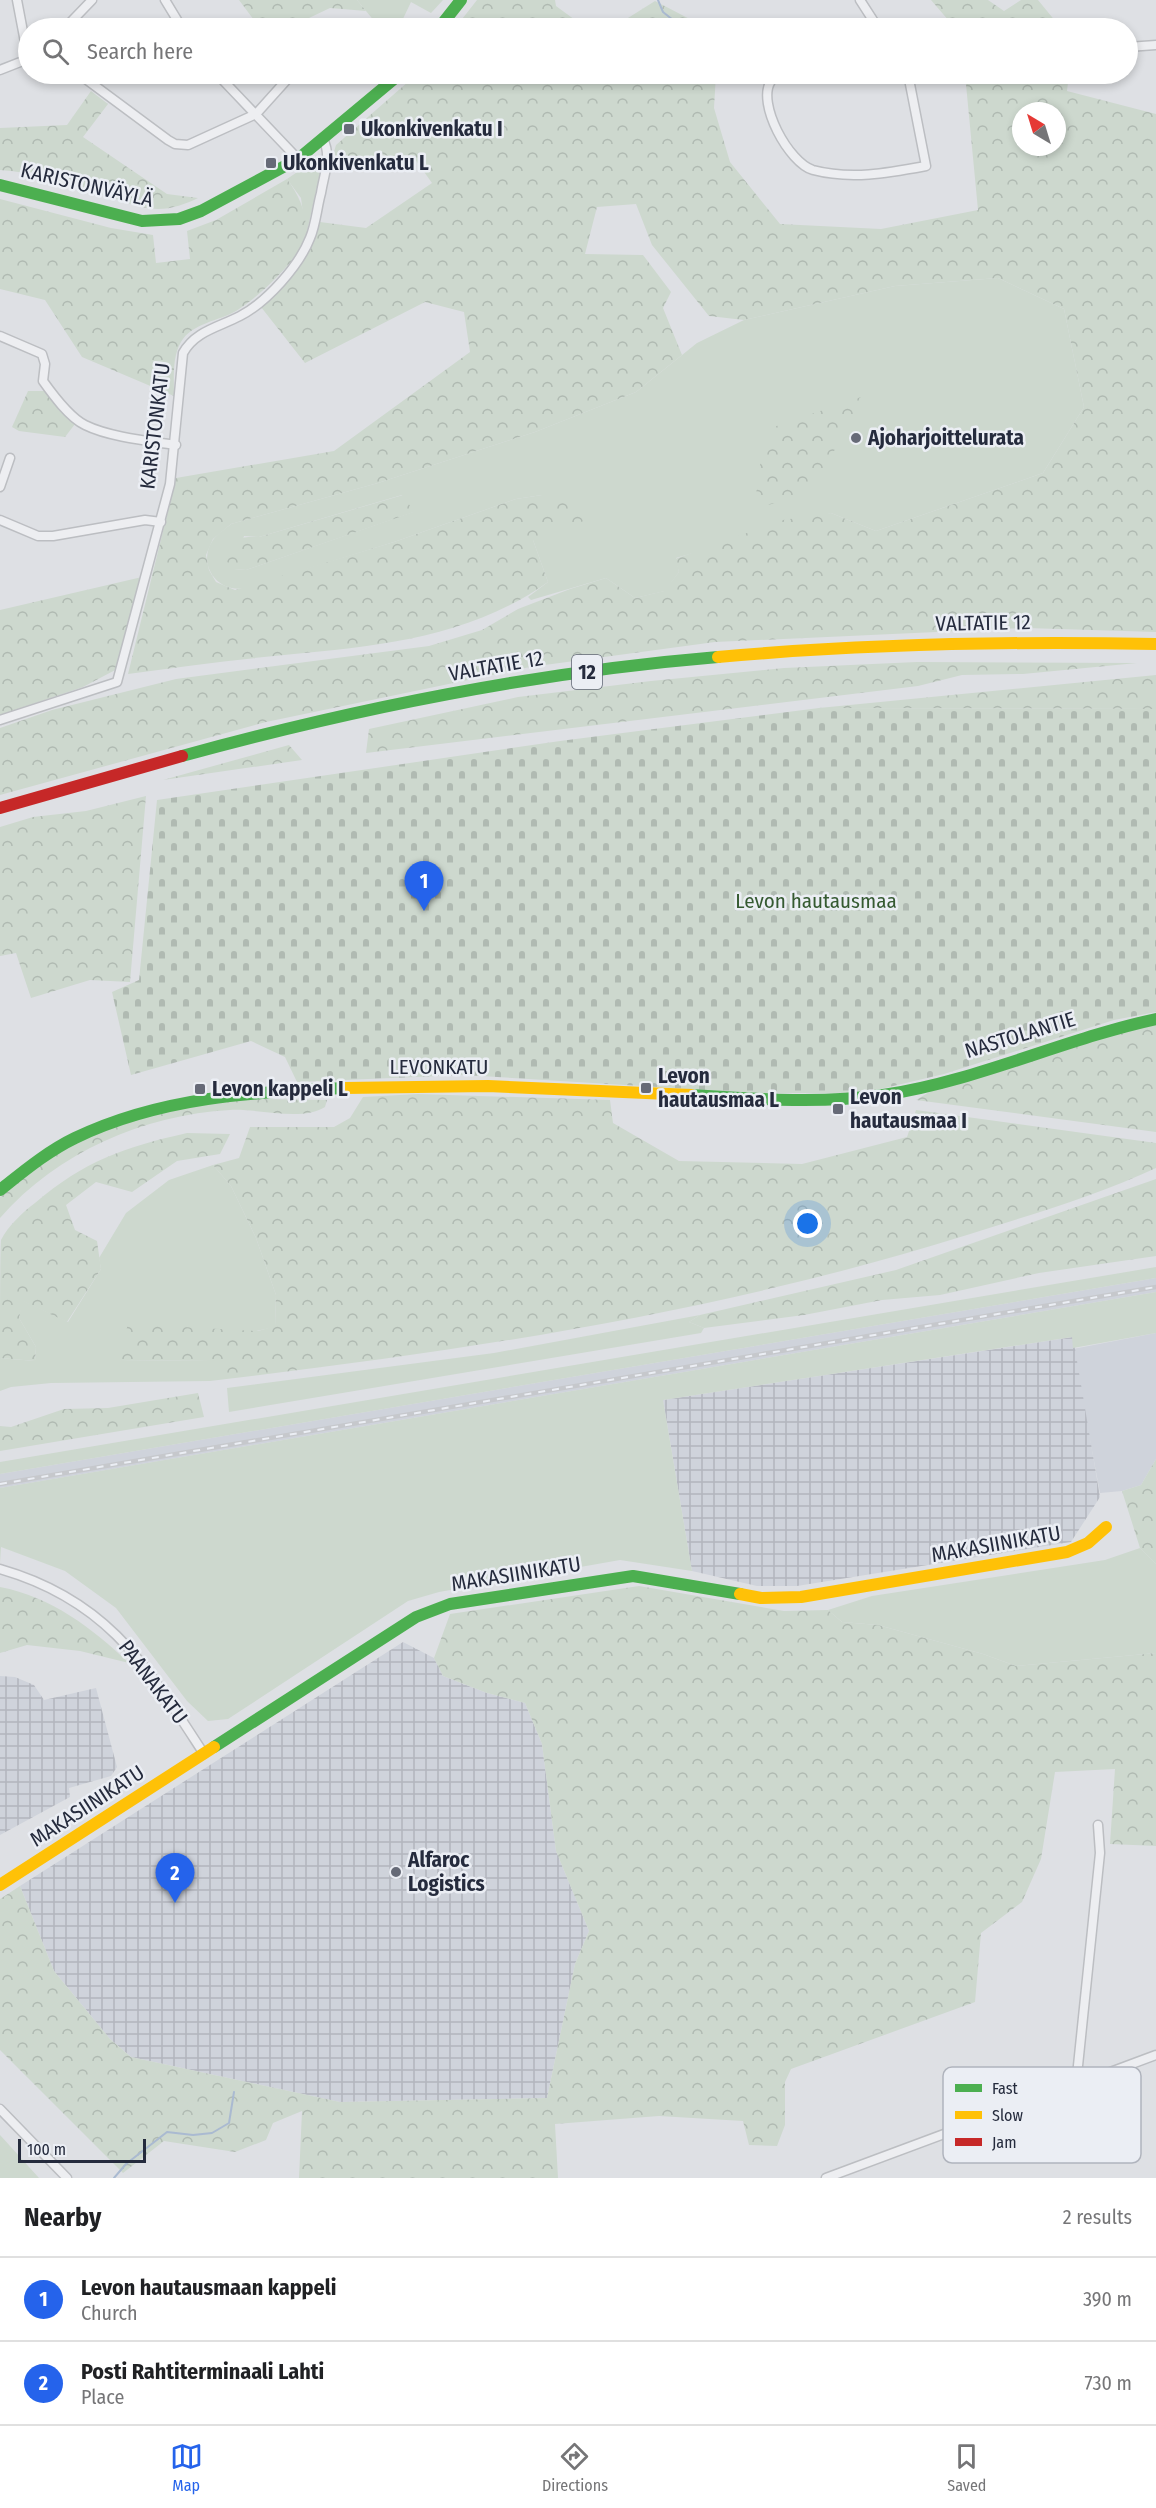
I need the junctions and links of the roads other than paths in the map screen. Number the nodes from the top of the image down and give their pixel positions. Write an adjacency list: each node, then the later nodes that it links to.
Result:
1 (17, 0): 6 (street)
2 (92, 0): 7 (street)
3 (165, 0): 8 (street)
4 (461, 0): 9 (main road)
5 (860, 0): 10 (street)
6 (20, 18)
7 (75, 18)
8 (176, 18)
9 (447, 18)
10 (872, 18)
11 (1156, 45): 12 (street)
12 (1138, 46)
13 (18, 63): 14 (street)
14 (0, 70)
15 (92, 84): 21 (street)
16 (227, 84): 21 (street)
17 (283, 84): 21 (street)
18 (388, 84): 22 (main road)
19 (771, 84): 20 (street)
20 (910, 84)
21 (256, 114): 23 (street)
22 (323, 139): 23 (main road, KARISTONVÄYLÄ); 26 (street, KARISTONKATU)
23 (298, 159): 24 (main road, KARISTONVÄYLÄ)
24 (0, 185)
25 (0, 336): 26 (street)
26 (176, 446): 30 (street, KARISTONKATU)
27 (10, 458): 28 (street)
28 (0, 487)
29 (0, 520): 30 (street)
30 (161, 522): 32 (street, KARISTONKATU)
31 (1156, 644): 33 (main road, VALTATIE 12 / 12)
32 (0, 720)
33 (0, 808)
34 (1156, 1019): 35 (main road, NASTOLANTIE)
35 (897, 1093): 36 (main road, LEVONKATU)
36 (2, 1188)
37 (1106, 1527): 39 (main road, MAKASIINIKATU)
38 (0, 1569): 39 (street, PAANAKATU)
39 (204, 1754): 41 (main road, MAKASIINIKATU)
40 (1098, 1825): 43 (street)
41 (0, 1885)
42 (1156, 2055): 44 (street)
43 (1078, 2067)
44 (1124, 2067)
45 (0, 2109): 47 (street)
46 (943, 2134): 48 (street)
47 (67, 2178)
48 (826, 2178)

